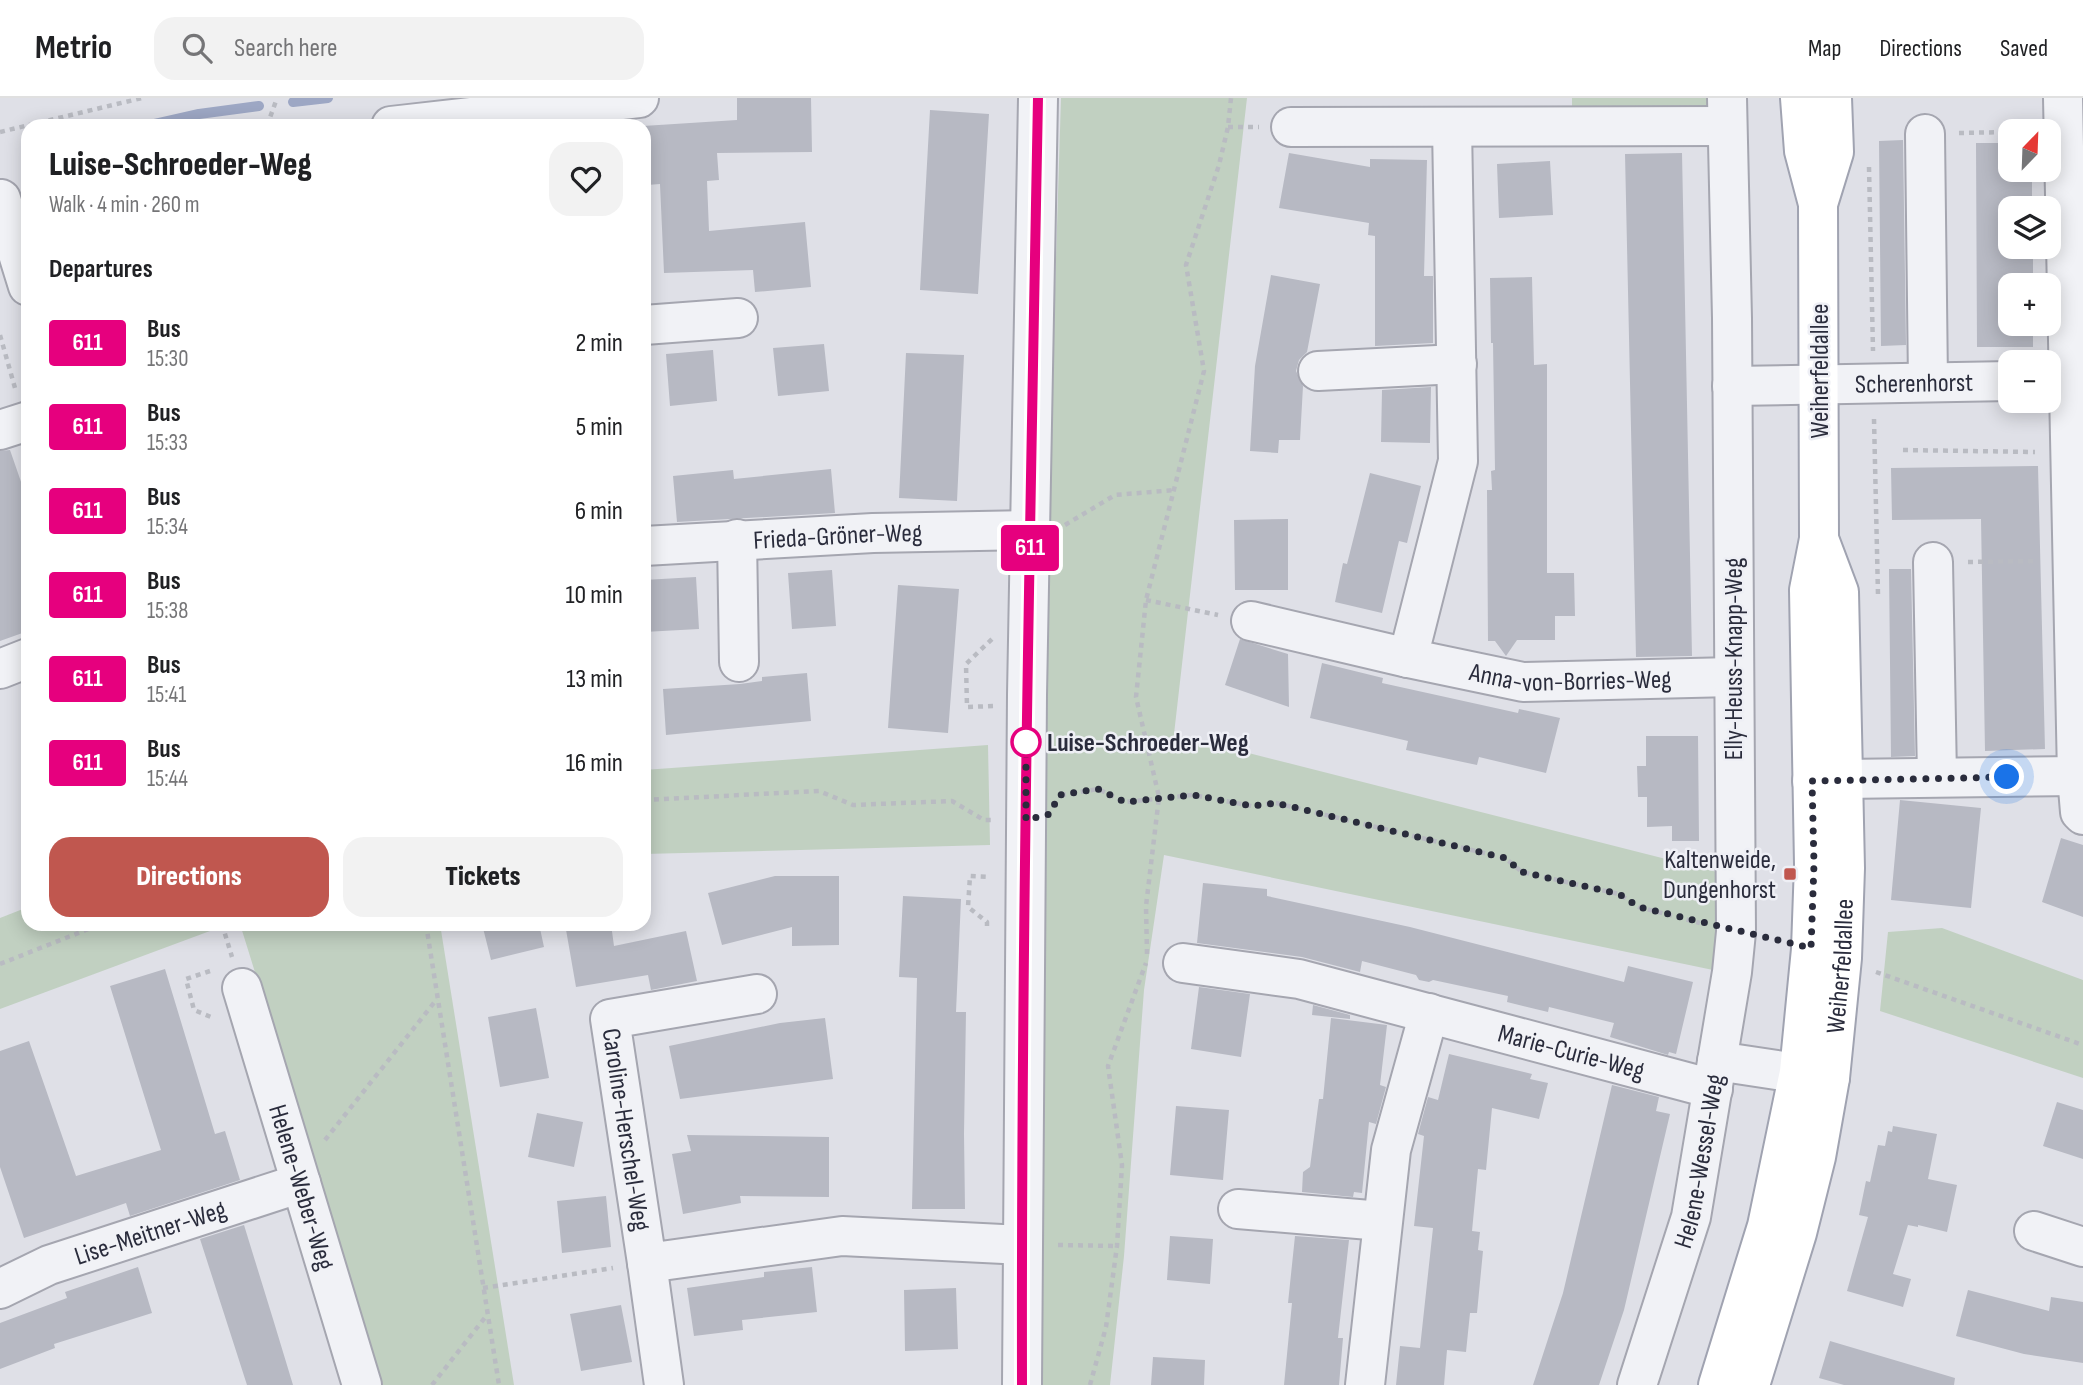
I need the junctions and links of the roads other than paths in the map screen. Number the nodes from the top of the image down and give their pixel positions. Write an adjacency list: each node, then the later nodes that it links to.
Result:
1 (639, 98): 7 (street)
2 (1038, 98): 25 (street)
3 (1800, 98): 12 (main road, Weiherfeldallee)
4 (1832, 98): 12 (main road, Weiherfeldallee)
5 (2063, 98): 18 (street)
6 (1727, 112): 9 (street); 22 (street, Elly-Heuss-Knapp-Weg)
7 (501, 119)
8 (1291, 127): 9 (street)
9 (1452, 127): 16 (street)
10 (1925, 134): 20 (street)
11 (10, 196): 13 (street)
12 (1818, 204): 21 (main road, Weiherfeldallee)
13 (21, 251)
14 (738, 318): 15 (street)
15 (651, 325)
16 (1457, 364): 17 (street); 31 (street)
17 (1318, 371)
18 (2067, 380): 29 (street)
19 (1998, 381): 20 (street, Scherenhorst)
20 (1928, 382): 21 (street, Scherenhorst)
21 (1819, 384): 22 (street); 38 (main road, Weiherfeldallee)
22 (1732, 386): 35 (street, Elly-Heuss-Knapp-Weg)
23 (21, 423): 24 (street)
24 (0, 430)
25 (1031, 530): 26 (street, Frieda-Gröner-Weg); 51 (street)
26 (737, 539): 27 (street, Frieda-Gröner-Weg); 33 (street)
27 (651, 545)
28 (1933, 562): 37 (street)
29 (2076, 577): 36 (street)
30 (1251, 621): 31 (street, Anna-von-Borries-Weg)
31 (1408, 657): 35 (street, Anna-von-Borries-Weg)
32 (21, 661): 34 (street)
33 (739, 662)
34 (0, 669)
35 (1733, 677): 40 (street, Elly-Heuss-Knapp-Weg)
36 (2077, 776): 37 (street); 39 (street)
37 (1937, 777): 38 (street)
38 (1827, 780): 46 (main road, Weiherfeldallee); 46 (main road, Weiherfeldallee)
39 (2083, 815)
40 (1736, 932): 45 (street, Helene-Wessel-Weg)
41 (1183, 964): 44 (street, Marie-Curie-Weg)
42 (242, 988): 47 (street, Helene-Weber-Weg)
43 (757, 994): 53 (street, Caroline-Herschel-Weg)
44 (1429, 1013): 45 (street, Marie-Curie-Weg); 49 (street)
45 (1715, 1075): 46 (street, Marie-Curie-Weg); 59 (street, Helene-Wessel-Weg)
46 (1814, 1075): 60 (main road, Weiherfeldallee); 61 (main road, Weiherfeldallee)
47 (301, 1183): 54 (street, Lise-Meitner-Weg); 55 (street, Helene-Weber-Weg)
48 (1238, 1209): 49 (street)
49 (1382, 1221): 58 (street)
50 (2034, 1231): 52 (street)
51 (1021, 1245): 53 (street, Caroline-Herschel-Weg); 57 (street)
52 (2083, 1247)
53 (647, 1263): 56 (street, Caroline-Herschel-Weg)
54 (1, 1285)
55 (362, 1385)
56 (664, 1385)
57 (1022, 1385)
58 (1365, 1385)
59 (1637, 1385)
60 (1718, 1385)
61 (1750, 1385)

